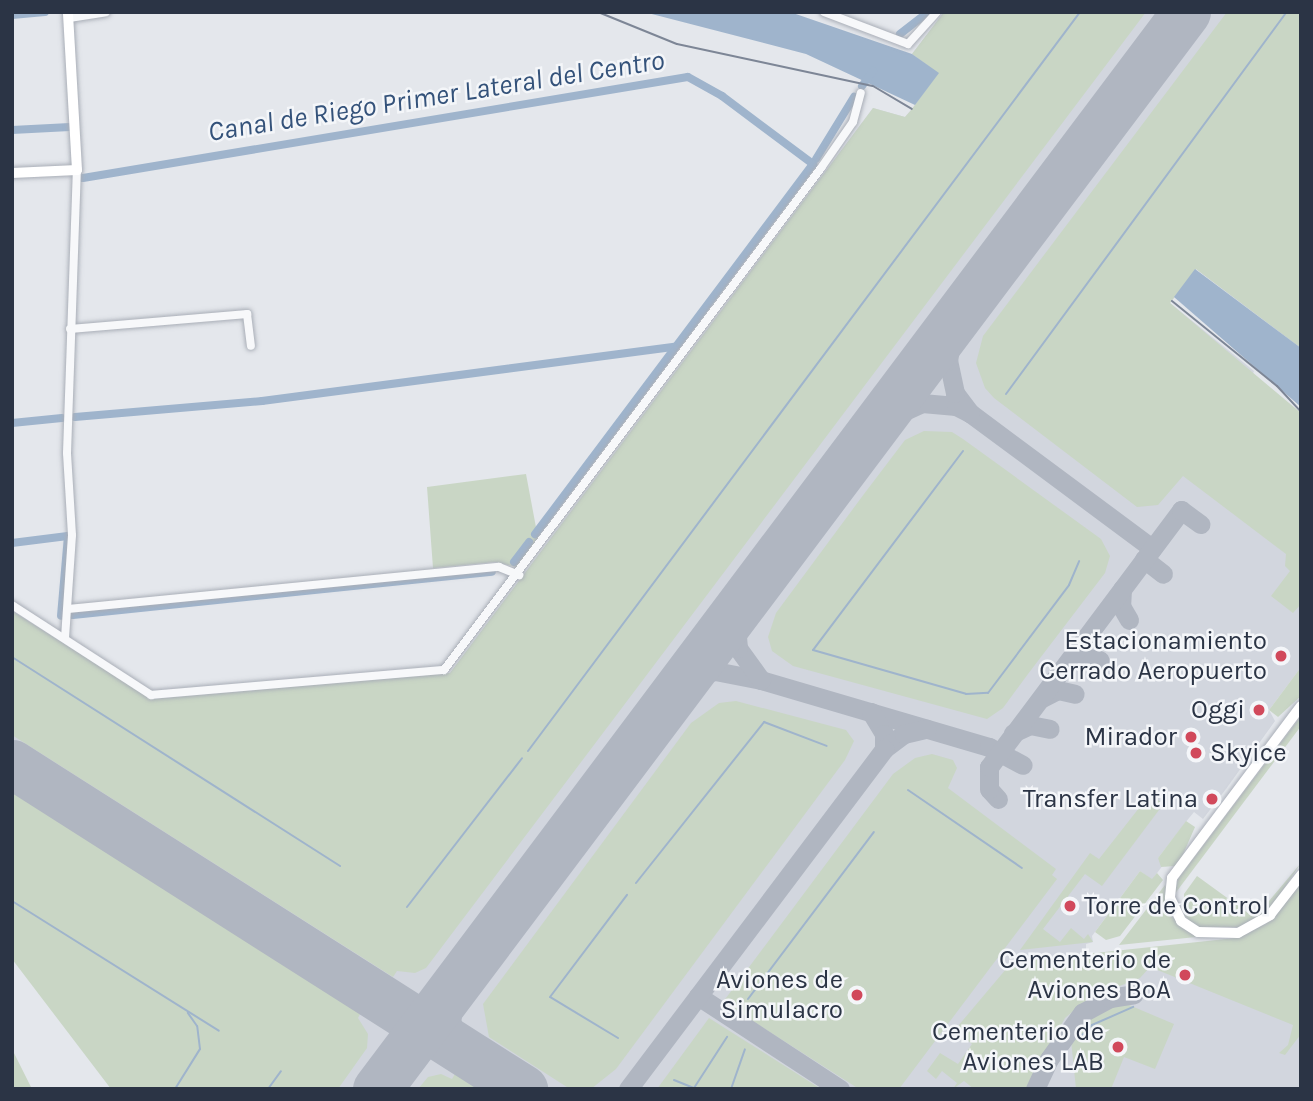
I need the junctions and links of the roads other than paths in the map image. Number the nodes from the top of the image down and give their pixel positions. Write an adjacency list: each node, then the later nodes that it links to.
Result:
1 (106, 12): 4 (street)
2 (824, 12): 3 (street)
3 (937, 12)
4 (69, 15): 6 (street)
5 (861, 93): 10 (street)
6 (77, 170): 7 (street); 8 (street)
7 (12, 173)
8 (70, 328): 9 (street); 12 (street)
9 (251, 346)
10 (519, 575): 12 (street); 13 (street)
11 (12, 605): 13 (street)
12 (68, 609): 13 (street)
13 (65, 638)
14 (1301, 706): 15 (street)
15 (1301, 874)

